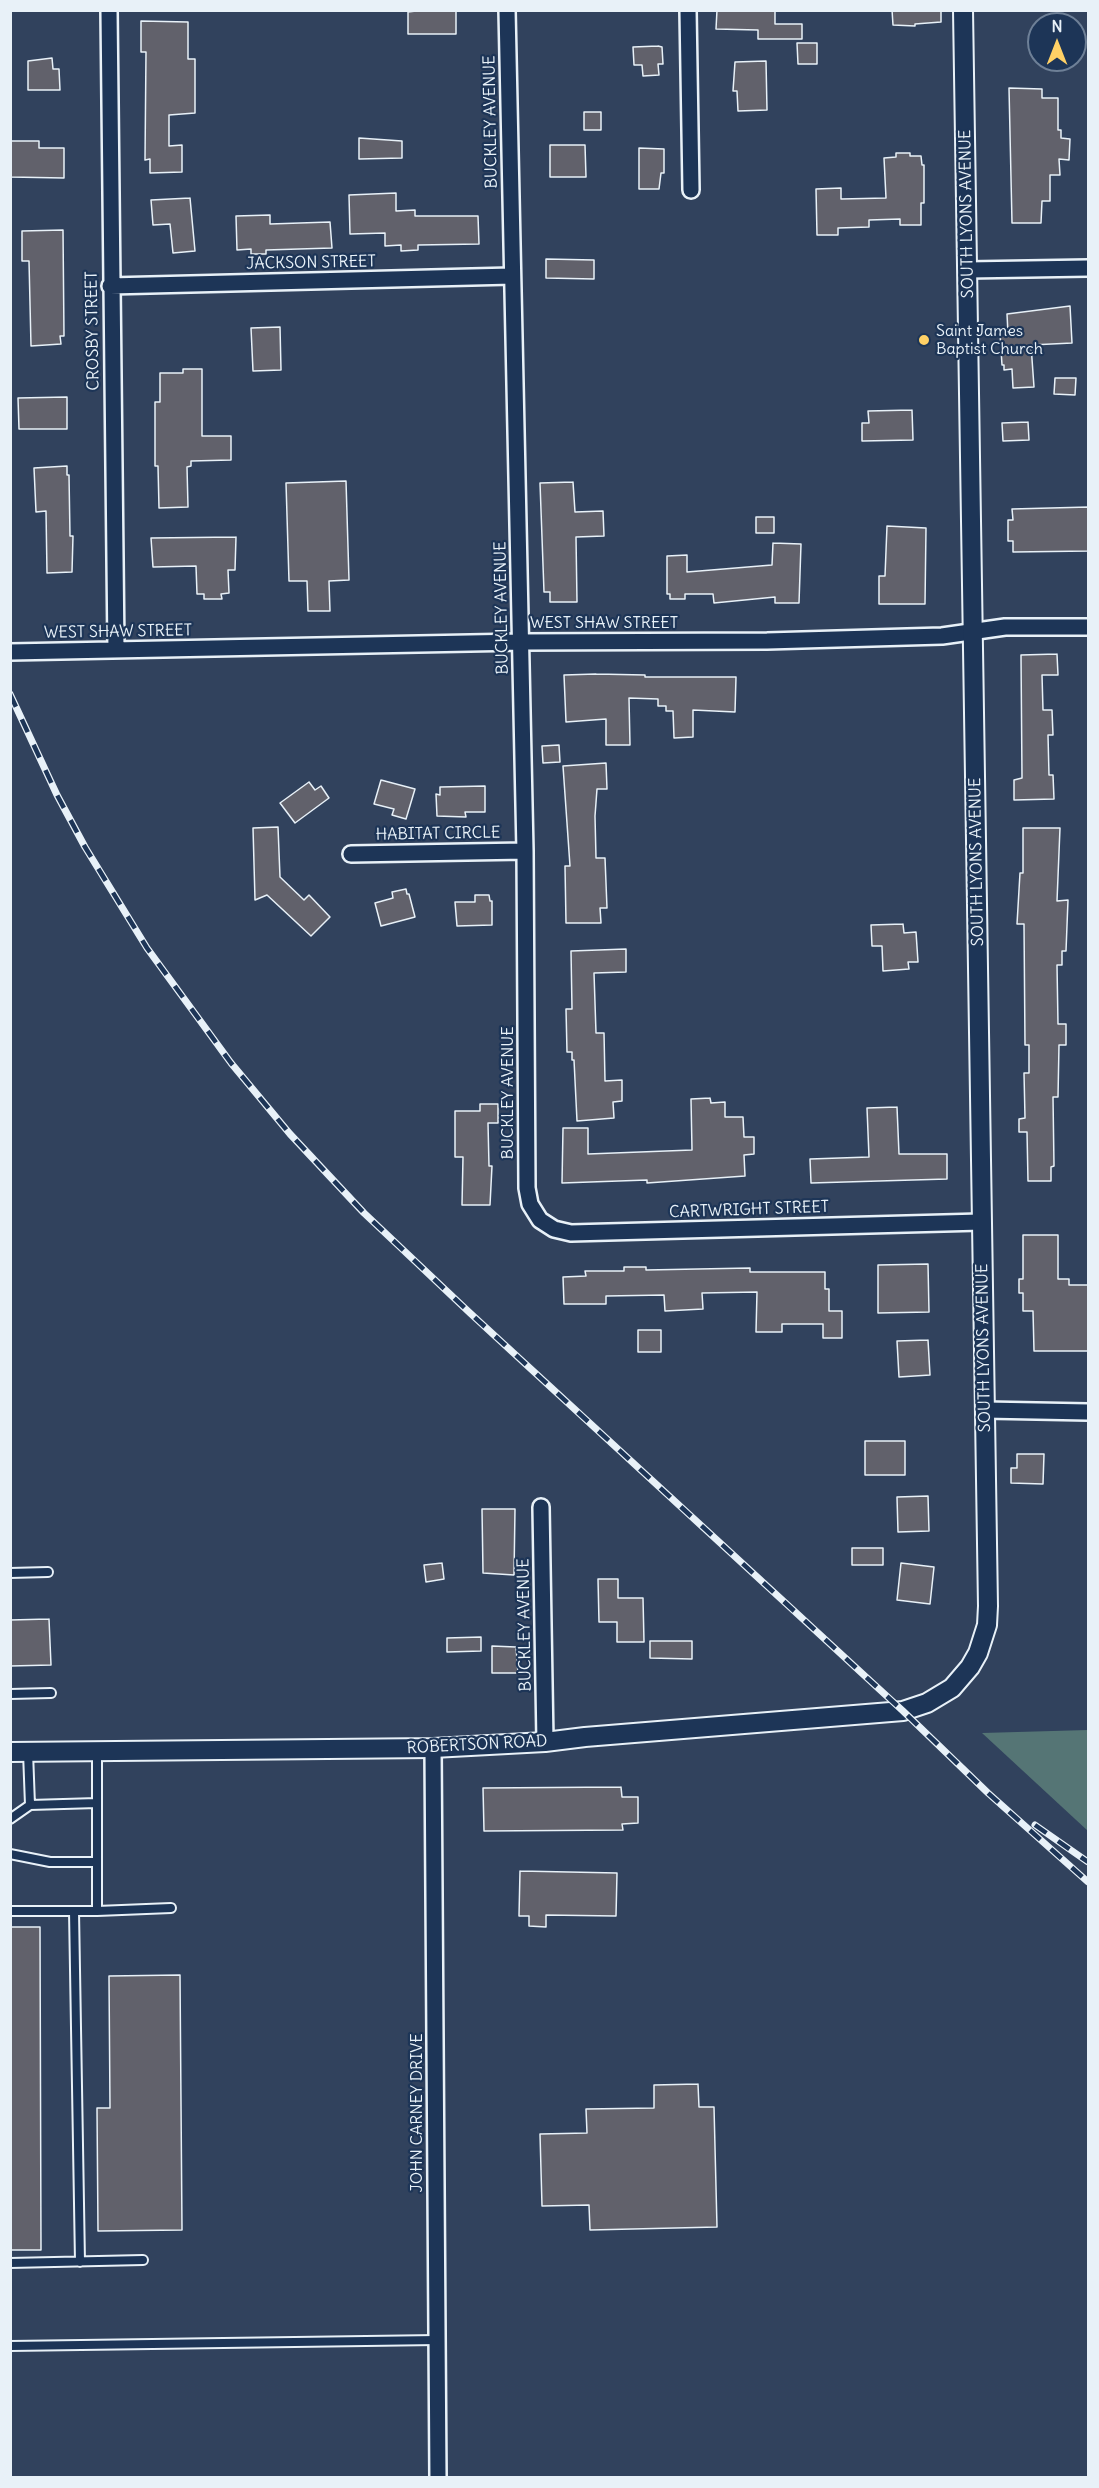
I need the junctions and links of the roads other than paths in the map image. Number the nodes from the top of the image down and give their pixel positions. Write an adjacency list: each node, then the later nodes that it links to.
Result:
1 (109, 10): 9 (street, CROSBY STREET)
2 (507, 10): 8 (street, BUCKLEY AVENUE)
3 (688, 10): 5 (street)
4 (963, 10): 7 (street, SOUTH LYONS AVENUE)
5 (691, 190)
6 (1089, 268): 7 (street)
7 (968, 270): 11 (street, SOUTH LYONS AVENUE)
8 (512, 276): 9 (street, JACKSON STREET); 12 (street, BUCKLEY AVENUE)
9 (110, 286): 13 (street, CROSBY STREET)
10 (1089, 627): 11 (street, WEST SHAW STREET)
11 (974, 631): 12 (street, WEST SHAW STREET); 18 (street, SOUTH LYONS AVENUE)
12 (521, 642): 13 (street, WEST SHAW STREET); 15 (street, BUCKLEY AVENUE)
13 (116, 650): 14 (street, WEST SHAW STREET)
14 (10, 652)
15 (525, 851): 16 (street, HABITAT CIRCLE); 17 (street, BUCKLEY AVENUE)
16 (351, 854)
17 (530, 1204): 18 (street, CARTWRIGHT STREET)
18 (981, 1222): 19 (street, SOUTH LYONS AVENUE)
19 (985, 1410): 20 (street); 26 (street, SOUTH LYONS AVENUE)
20 (1089, 1412)
21 (541, 1507): 27 (street, BUCKLEY AVENUE)
22 (48, 1572): 23 (lane)
23 (10, 1573)
24 (51, 1693): 25 (lane)
25 (10, 1694)
26 (939, 1697): 27 (street, ROBERTSON ROAD)
27 (545, 1742): 28 (street, ROBERTSON ROAD)
28 (433, 1748): 30 (street, ROBERTSON ROAD); 43 (street, JOHN CARNEY DRIVE)
29 (19, 1752): 30 (street, ROBERTSON ROAD); 32 (lane)
30 (97, 1752): 31 (lane)
31 (97, 1803): 32 (lane); 35 (lane)
32 (30, 1805): 33 (lane)
33 (10, 1819)
34 (10, 1854): 35 (lane)
35 (97, 1862): 39 (lane)
36 (171, 1908): 39 (lane)
37 (10, 1911): 38 (lane)
38 (74, 1911): 39 (lane); 41 (lane)
39 (97, 1911)
40 (143, 2260): 41 (lane)
41 (80, 2262): 42 (lane)
42 (10, 2263)
43 (437, 2340): 44 (lane); 45 (street, JOHN CARNEY DRIVE)
44 (10, 2346)
45 (438, 2478)

